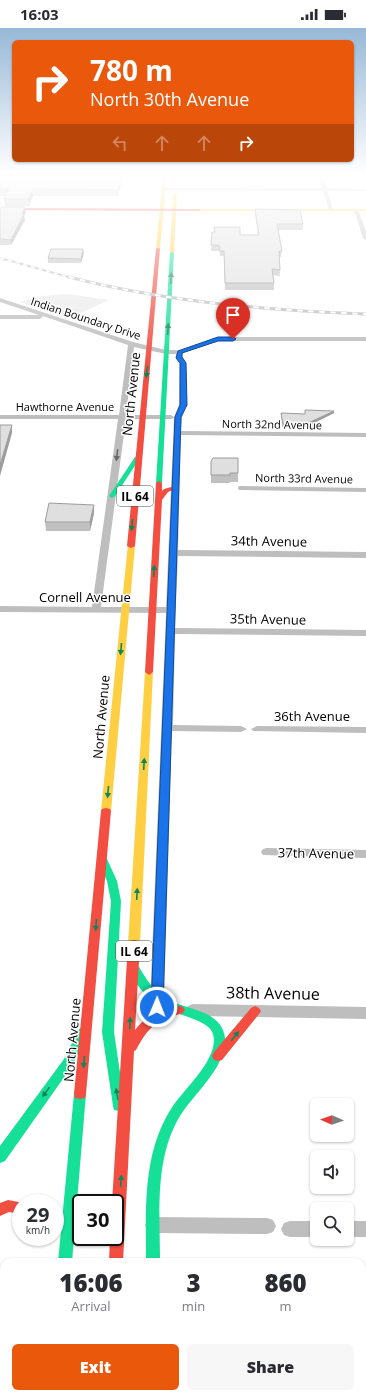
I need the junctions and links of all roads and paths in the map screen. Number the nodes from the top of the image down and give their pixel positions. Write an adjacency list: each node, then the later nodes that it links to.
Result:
1 (159, 239): 3 (main road, North Avenue / IL 64)
2 (173, 239): 4 (main road, IL 64)
3 (158, 246): 4 (main road); 10 (main road, North Avenue / IL 64)
4 (172, 246): 11 (main road, IL 64, one-way to 4)
5 (0, 300): 7 (street, Indian Boundary Drive)
6 (0, 316): 7 (street)
7 (48, 317): 9 (street, Indian Boundary Drive)
8 (366, 340): 12 (street, Indian Boundary Drive)
9 (131, 344): 10 (street, Indian Boundary Drive); 14 (street, North Avenue)
10 (150, 348): 11 (street, Indian Boundary Drive); 15 (main road, North Avenue / IL 64, one-way to 15)
11 (166, 352): 12 (street, Indian Boundary Drive); 16 (main road, IL 64)
12 (180, 352): 17 (street)
13 (0, 416): 14 (street, Hawthorne Avenue)
14 (122, 417): 15 (street, Hawthorne Avenue); 26 (street, North Avenue, one-way to 26)
15 (143, 417): 16 (street, Hawthorne Avenue); 20 (main road, North Avenue / IL 64)
16 (163, 417): 17 (street, Hawthorne Avenue); 21 (main road, IL 64)
17 (178, 417): 18 (street)
18 (177, 433): 19 (street, North 32nd Avenue); 22 (street)
19 (366, 435)
20 (139, 452): 26 (main road); 32 (main road, North Avenue / IL 64, one-way to 32)
21 (161, 454): 22 (main road); 27 (main road, IL 64)
22 (176, 460): 23 (street)
23 (180, 488): 27 (main road); 28 (street)
24 (242, 488): 25 (street, North 33rd Avenue)
25 (366, 490)
26 (112, 496): 31 (street, North Avenue)
27 (159, 499): 33 (main road, IL 64, one-way to 27)
28 (172, 553): 29 (street, 34th Avenue); 34 (street)
29 (366, 555)
30 (0, 609): 31 (street, Cornell Avenue)
31 (96, 610): 32 (street, Cornell Avenue)
32 (124, 610): 33 (street, Cornell Avenue); 43 (main road, North Avenue / IL 64, one-way to 43)
33 (152, 610): 34 (street, Cornell Avenue); 44 (main road, IL 64, one-way to 33)
34 (170, 610): 35 (street)
35 (170, 631): 36 (street, 35th Avenue); 37 (street)
36 (366, 633)
37 (167, 728): 38 (street); 45 (street)
38 (242, 729)
39 (257, 730): 40 (street, 36th Avenue)
40 (366, 730)
41 (267, 852): 42 (street, 37th Avenue)
42 (366, 854)
43 (102, 858): 50 (main road, North Avenue / IL 64, one-way to 50); 53 (main road, one-way to 43)
44 (133, 966): 45 (main road); 51 (main road, IL 64, one-way to 44)
45 (157, 999): 46 (main road); 49 (street)
46 (179, 1010): 47 (street, 38th Avenue); 49 (main road); 52 (main road)
47 (255, 1011): 48 (street, 38th Avenue); 52 (main road, one-way to 47)
48 (366, 1013)
49 (157, 1015): 51 (main road)
50 (87, 1023): 54 (main road, one-way to 54); 64 (main road, North Avenue / IL 64, one-way to 64)
51 (128, 1055): 53 (main road, IL 64)
52 (214, 1060): 57 (main road)
53 (124, 1132): 66 (main road, IL 64, one-way to 53)
54 (0, 1157)
55 (12, 1207): 56 (main road)
56 (0, 1210)
57 (154, 1225): 58 (street); 67 (main road)
58 (267, 1226)
59 (290, 1229): 60 (street)
60 (310, 1229)
61 (354, 1229): 62 (street)
62 (366, 1229)
63 (61, 1246): 65 (main road)
64 (65, 1258)
65 (65, 1258)
66 (116, 1258)
67 (153, 1258)

